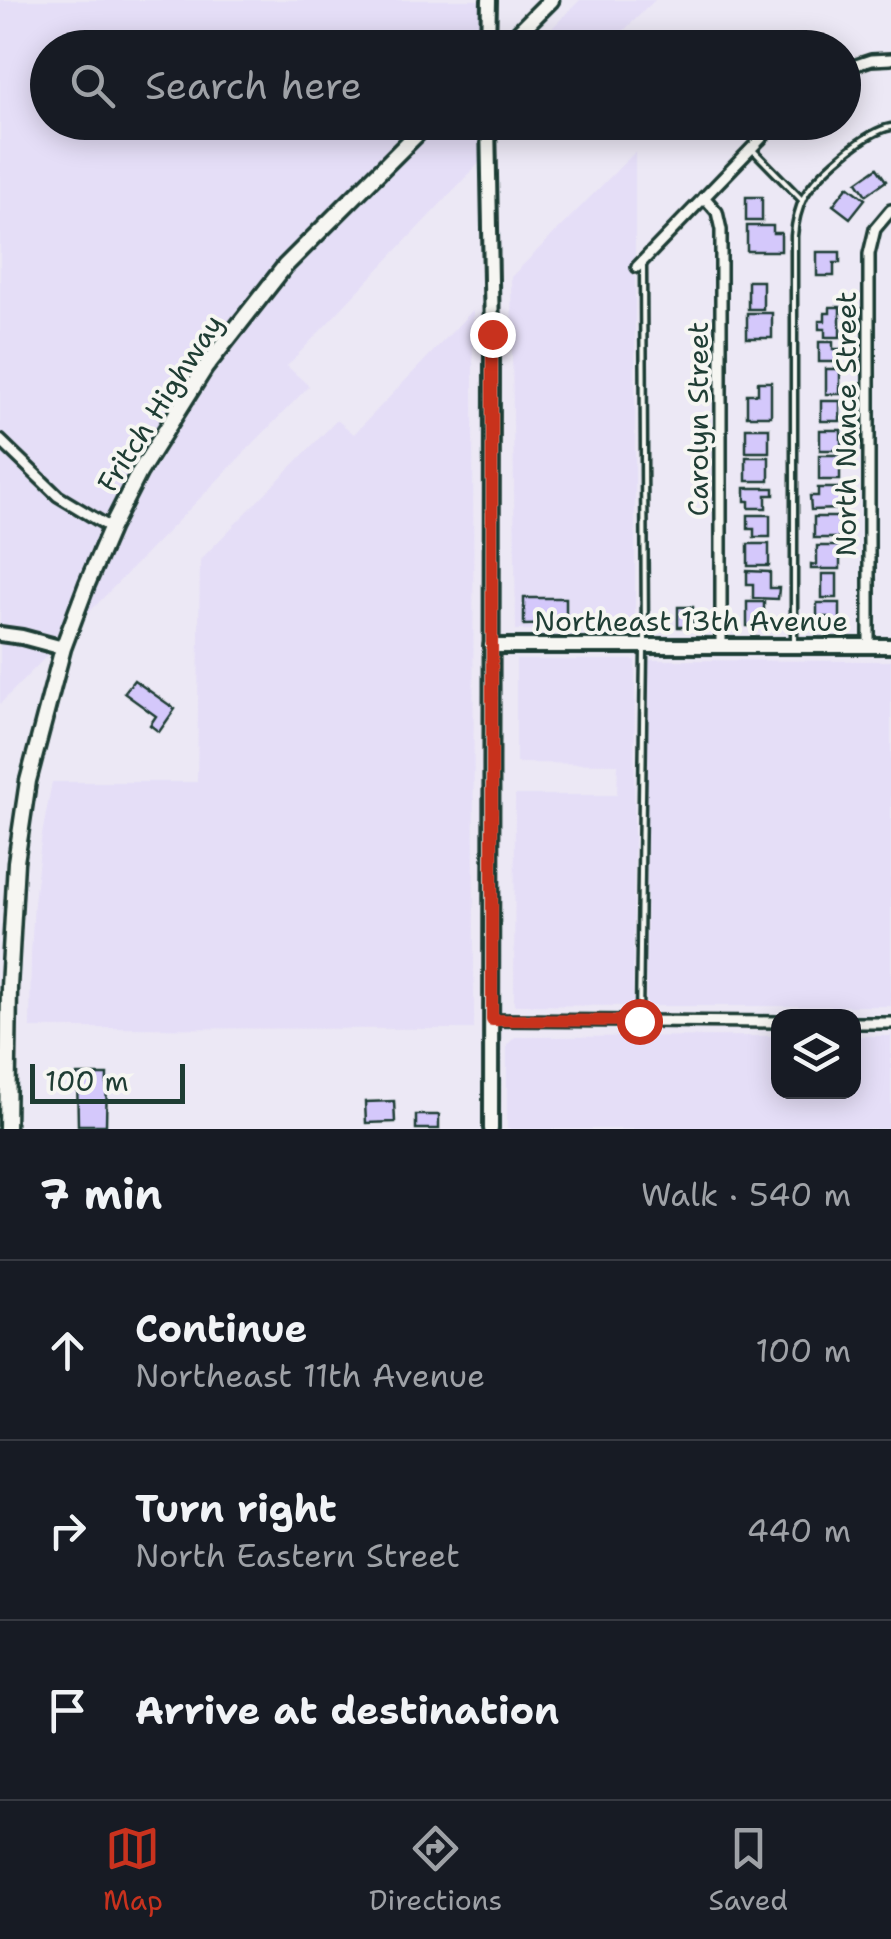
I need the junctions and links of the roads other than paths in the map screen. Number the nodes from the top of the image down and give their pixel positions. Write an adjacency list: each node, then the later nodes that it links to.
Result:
1 (489, 0): 3 (main road)
2 (550, 0): 4 (main road)
3 (488, 30)
4 (521, 30)
5 (891, 58): 6 (street)
6 (861, 63)
7 (891, 127): 13 (lane)
8 (411, 140): 17 (main road, Fritch Highway)
9 (488, 140): 20 (main road)
10 (760, 140): 11 (street)
11 (752, 148): 12 (street); 13 (lane)
12 (704, 197): 15 (street); 21 (street, Carolyn Street)
13 (802, 200): 22 (lane)
14 (891, 210): 23 (street, North Nance Street)
15 (640, 264): 19 (lane)
16 (0, 440): 17 (street)
17 (111, 528): 25 (main road, Fritch Highway)
18 (0, 634): 25 (main road)
19 (645, 645): 20 (main road, Northeast 13th Avenue); 21 (main road, Northeast 13th Avenue); 27 (lane)
20 (492, 646): 26 (main road)
21 (720, 646): 22 (main road, Northeast 13th Avenue)
22 (794, 646): 23 (main road, Northeast 13th Avenue)
23 (869, 646): 24 (main road, Northeast 13th Avenue)
24 (891, 646)
25 (63, 648): 31 (main road, Fritch Highway)
26 (492, 1020): 27 (street); 32 (main road)
27 (639, 1021): 28 (street)
28 (771, 1022)
29 (861, 1022): 30 (street)
30 (891, 1023)
31 (7, 1129)
32 (491, 1129)

